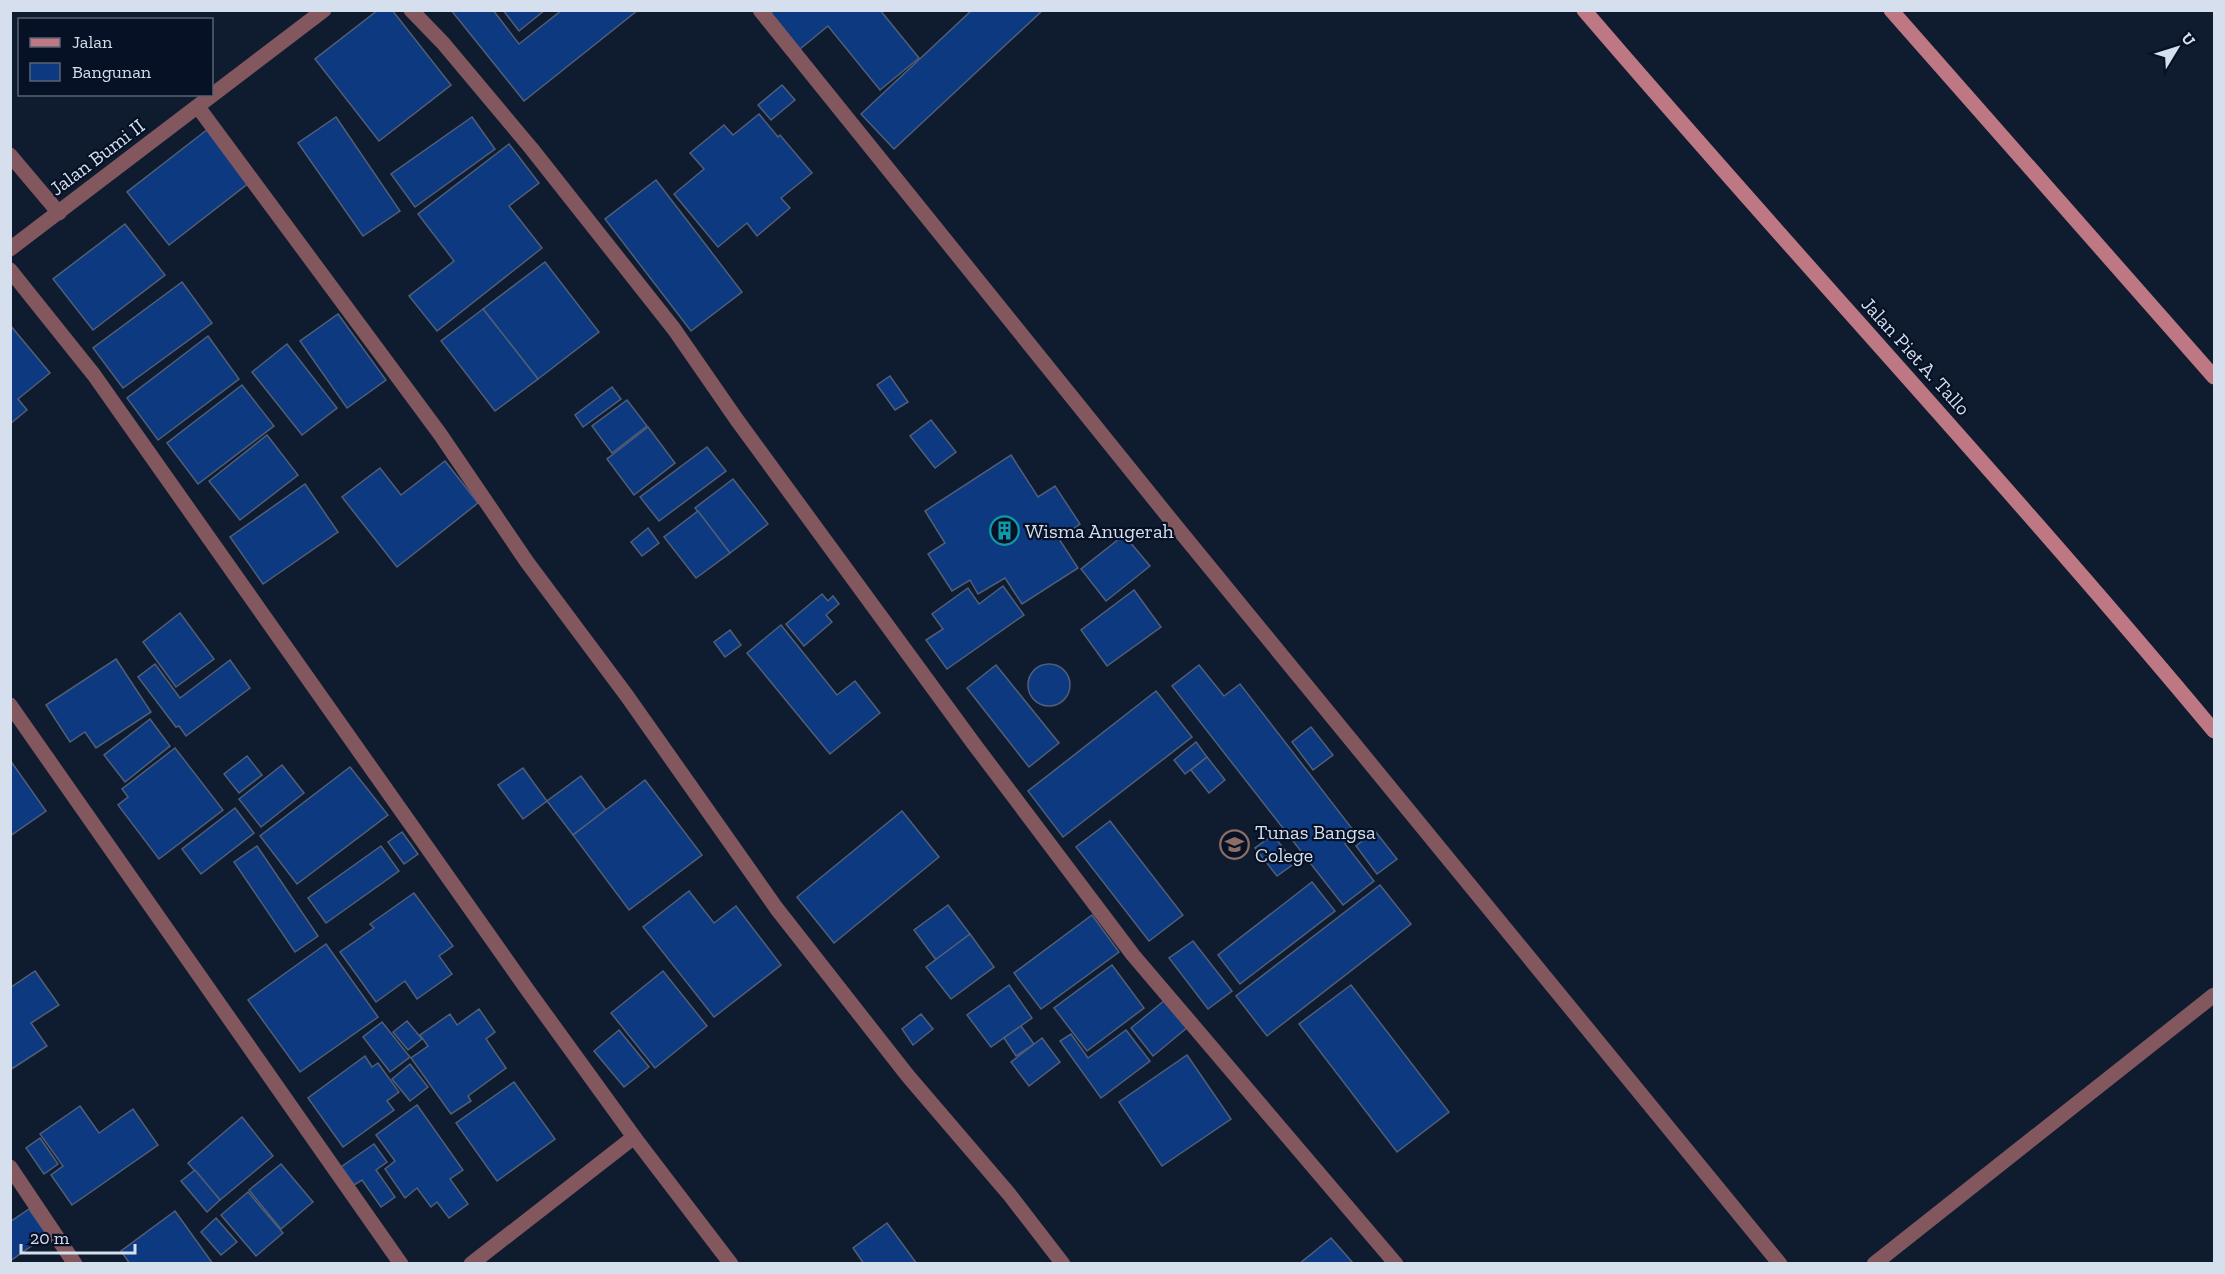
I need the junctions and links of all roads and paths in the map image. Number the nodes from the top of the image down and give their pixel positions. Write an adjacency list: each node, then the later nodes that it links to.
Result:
1 (324, 10): 6 (street, Jalan Bumi II)
2 (411, 10): 24 (street)
3 (760, 10): 25 (street)
4 (1584, 10): 15 (main road, Jalan Piet A. Tallo)
5 (1891, 10): 13 (main road)
6 (213, 95)
7 (212, 96): 8 (street, Jalan Bumi II)
8 (198, 107): 10 (street, Jalan Bumi II); 23 (street)
9 (10, 155): 10 (street)
10 (59, 213): 11 (street, Jalan Bumi II)
11 (10, 249)
12 (10, 270): 17 (street)
13 (2214, 376)
14 (10, 705): 20 (street)
15 (2214, 731)
16 (2214, 995): 26 (street)
17 (634, 1137): 21 (street); 22 (street)
18 (10, 1167): 19 (street)
19 (75, 1263)
20 (400, 1263)
21 (471, 1263)
22 (731, 1263)
23 (1064, 1263)
24 (1396, 1263)
25 (1780, 1263)
26 (1874, 1263)

